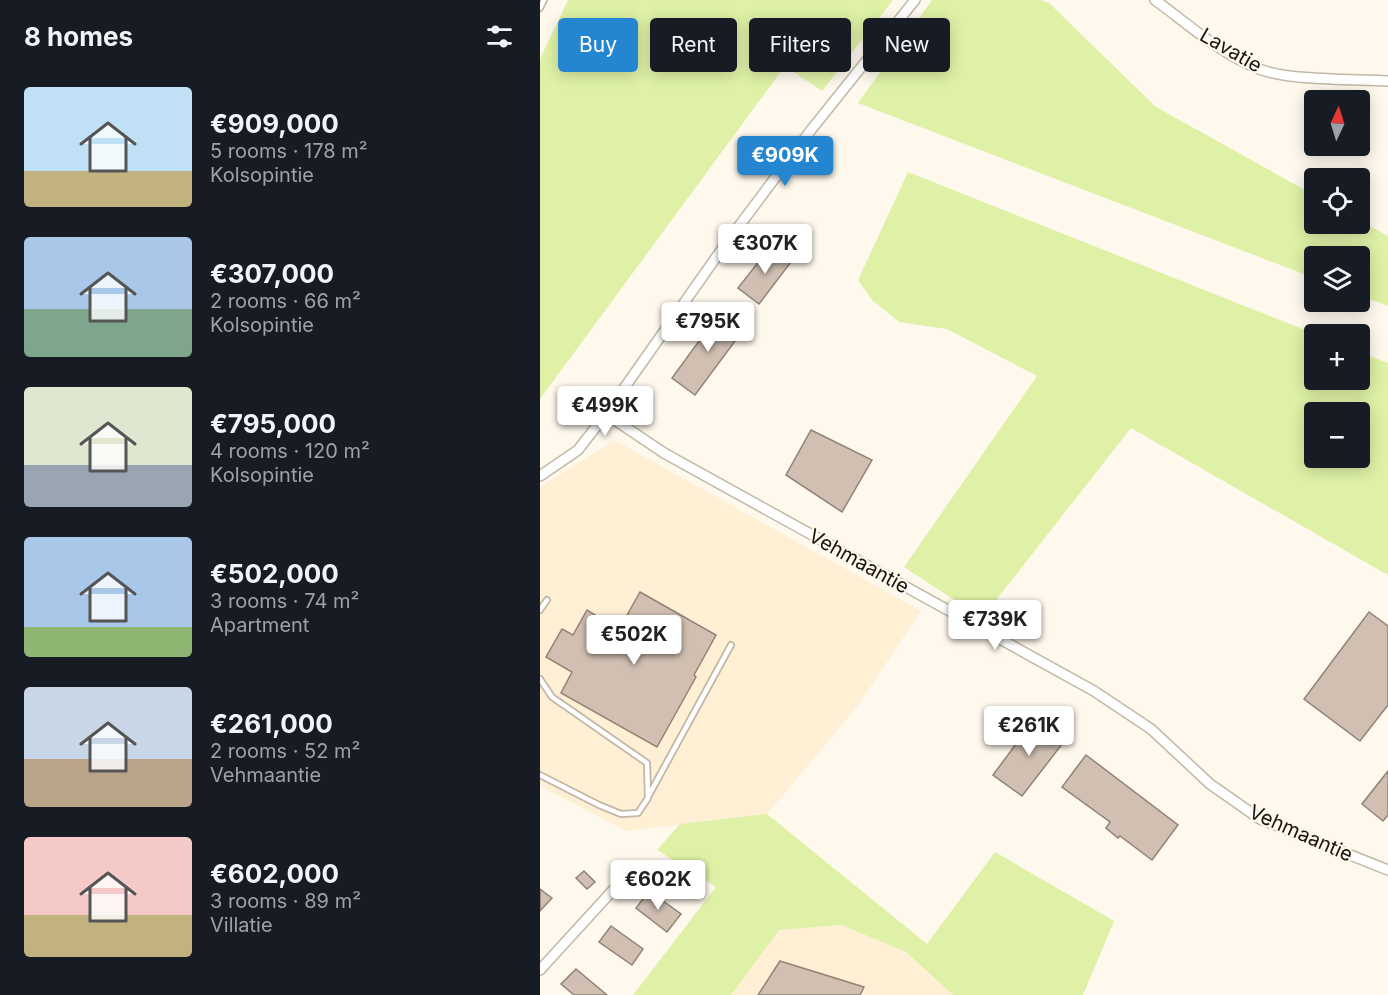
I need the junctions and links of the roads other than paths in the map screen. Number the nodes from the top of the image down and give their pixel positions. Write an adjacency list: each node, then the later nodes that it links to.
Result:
1 (544, 0): 4 (lane)
2 (915, 0): 6 (street)
3 (1155, 0): 5 (street, Lavatie)
4 (540, 8)
5 (1388, 81)
6 (606, 414): 7 (street); 15 (street, Vehmaantie)
7 (540, 476)
8 (547, 600): 9 (lane)
9 (540, 610)
10 (730, 645): 13 (lane)
11 (540, 679): 13 (lane)
12 (540, 775): 13 (lane)
13 (648, 798)
14 (635, 866): 16 (street)
15 (1388, 870)
16 (540, 970)

